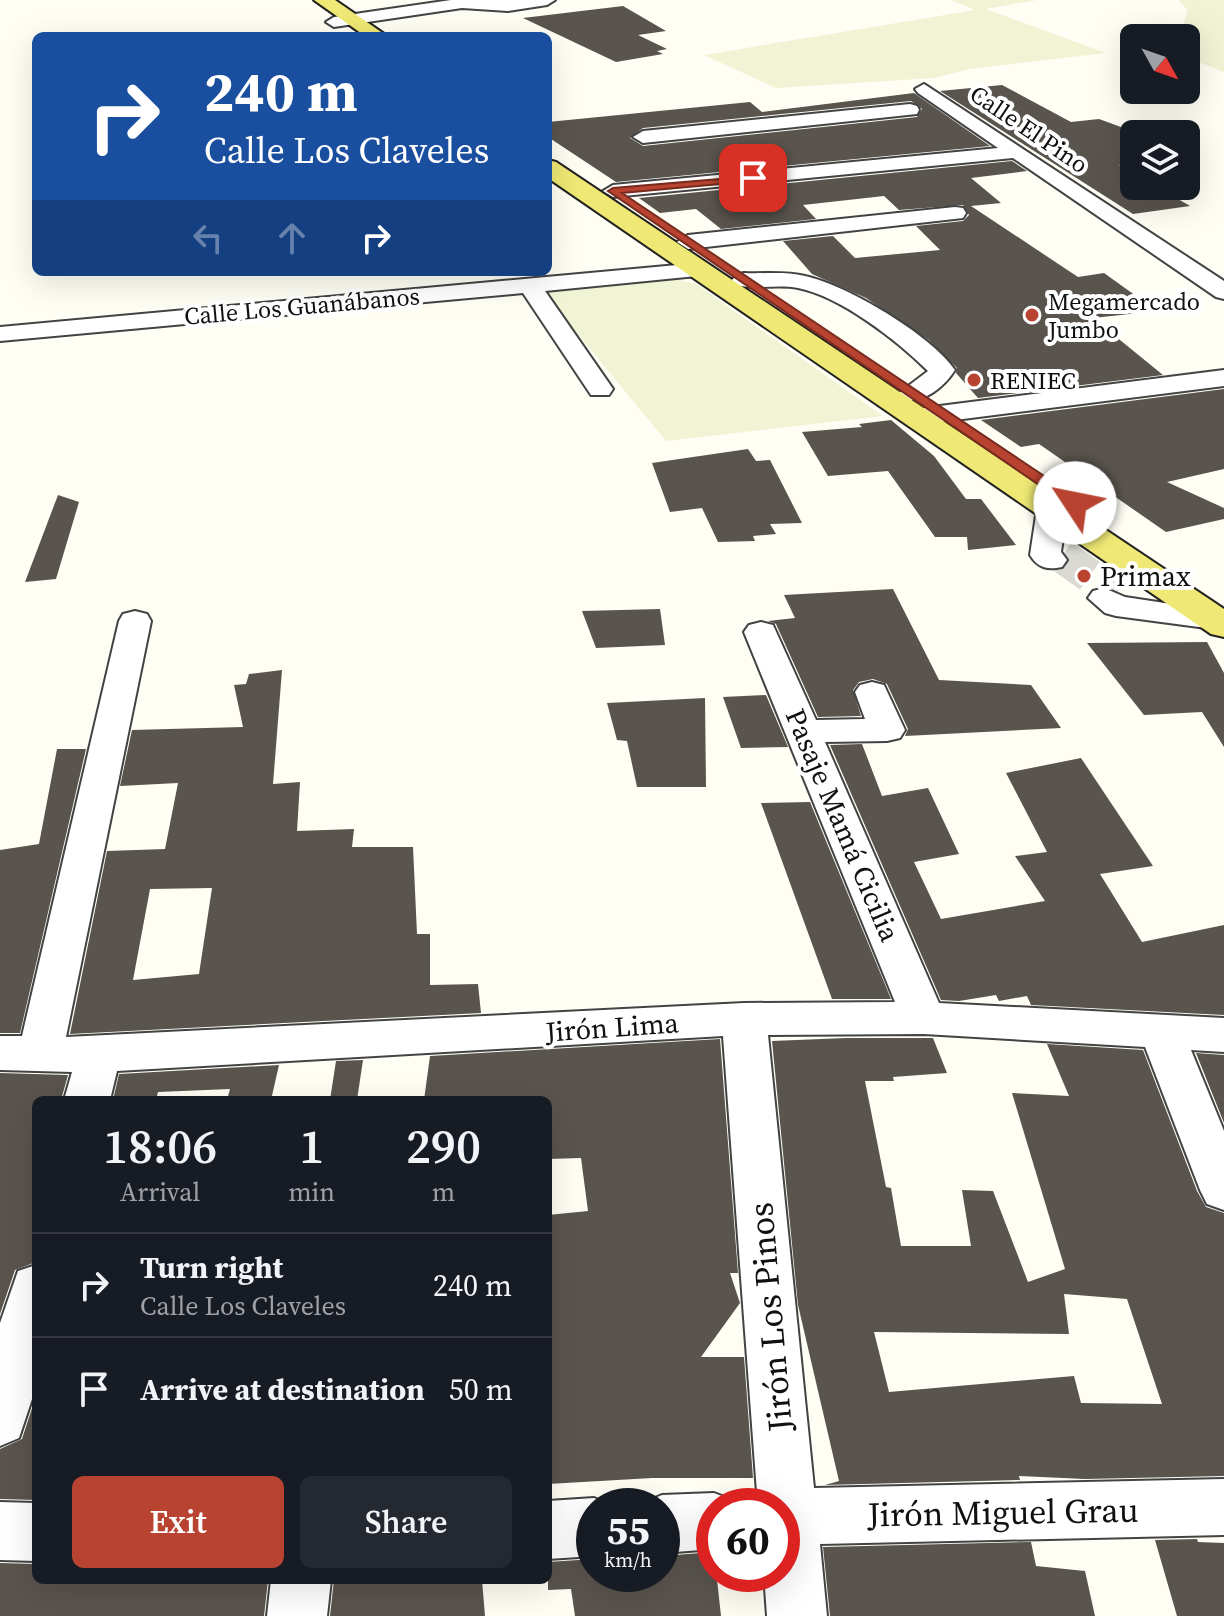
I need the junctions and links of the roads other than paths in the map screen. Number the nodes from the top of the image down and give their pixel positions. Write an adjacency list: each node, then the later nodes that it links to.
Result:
1 (302, 0): 4 (main road)
2 (323, 0): 4 (main road)
3 (547, 0): 4 (street)
4 (347, 26)
5 (924, 89): 8 (street, Calle El Pino)
6 (910, 110): 10 (street)
7 (552, 151): 11 (main road)
8 (1017, 152): 10 (street); 16 (street, Calle El Pino)
9 (552, 169): 13 (main road)
10 (694, 183): 11 (street)
11 (613, 191): 13 (main road)
12 (955, 213): 13 (street, Calle Los Guanábanos)
13 (694, 256): 14 (main road); 15 (street, Calle Los Guanábanos); 20 (main road)
14 (744, 280): 20 (main road); 20 (street)
15 (529, 285): 17 (street, Calle Los Guanábanos); 19 (street)
16 (1224, 292)
17 (0, 334)
18 (1224, 378): 20 (street)
19 (600, 389)
20 (924, 408): 21 (main road); 24 (main road)
21 (1052, 509): 22 (street); 24 (main road)
22 (1053, 554)
23 (1120, 600): 24 (street)
24 (1221, 616)
25 (135, 621): 33 (street)
26 (761, 632): 28 (street, Pasaje Mamá Cicilia)
27 (872, 692): 28 (street)
28 (803, 731): 29 (street, Pasaje Mamá Cicilia)
29 (924, 1018): 30 (street, Jirón Lima); 31 (street, Jirón Lima)
30 (744, 1019): 34 (street, Jirón Lima); 39 (street, Jirón Los Pinos)
31 (1160, 1029): 32 (street, Jirón Lima); 36 (street)
32 (1224, 1035)
33 (20, 1053): 34 (street, Jirón Lima)
34 (99, 1055): 35 (street)
35 (88, 1096)
36 (1224, 1190)
37 (32, 1302): 38 (street)
38 (0, 1420)
39 (782, 1488)
40 (1224, 1507): 41 (street, Jirón Miguel Grau)
41 (800, 1517)
42 (576, 1528): 43 (street)
43 (552, 1530)
44 (0, 1531): 45 (street)
45 (32, 1532)
46 (301, 1584): 48 (street)
47 (794, 1592): 49 (street, Jirón Los Pinos)
48 (297, 1616)
49 (797, 1616)

